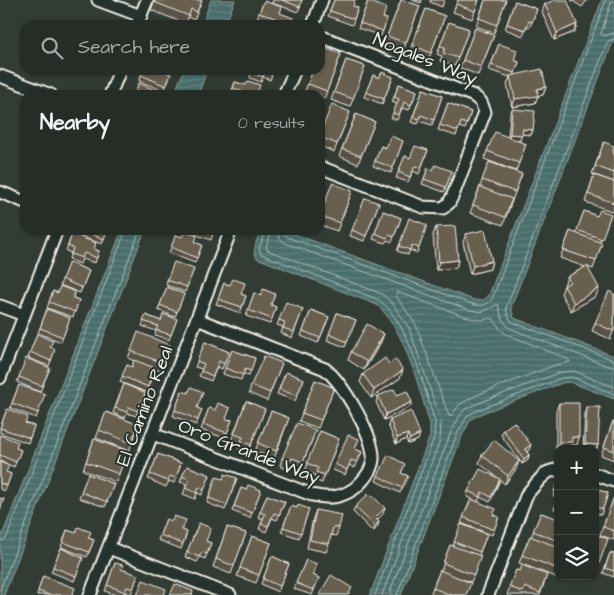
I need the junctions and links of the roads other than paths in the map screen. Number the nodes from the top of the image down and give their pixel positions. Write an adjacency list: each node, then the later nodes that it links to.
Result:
1 (98, 0): 4 (street)
2 (147, 0): 5 (street)
3 (322, 0): 6 (street)
4 (137, 20)
5 (139, 20)
6 (315, 20)
7 (325, 38): 14 (street, Nogales Way)
8 (118, 75): 12 (street)
9 (293, 75): 13 (street)
10 (0, 76): 11 (street)
11 (38, 90)
12 (112, 90)
13 (286, 90)
14 (325, 169)
15 (0, 192): 16 (street)
16 (20, 200)
17 (55, 235): 20 (street)
18 (229, 235): 21 (street, El Camino Real)
19 (0, 306): 20 (street)
20 (24, 315): 22 (street)
21 (197, 319): 23 (street, El Camino Real); 23 (street, Oro Grande Way)
22 (0, 378)
23 (153, 434): 27 (street, El Camino Real)
24 (554, 470): 30 (street)
25 (599, 475): 26 (street)
26 (614, 481)
27 (109, 548): 28 (street, El Camino Real); 29 (street)
28 (90, 595)
29 (230, 595)
30 (488, 595)

